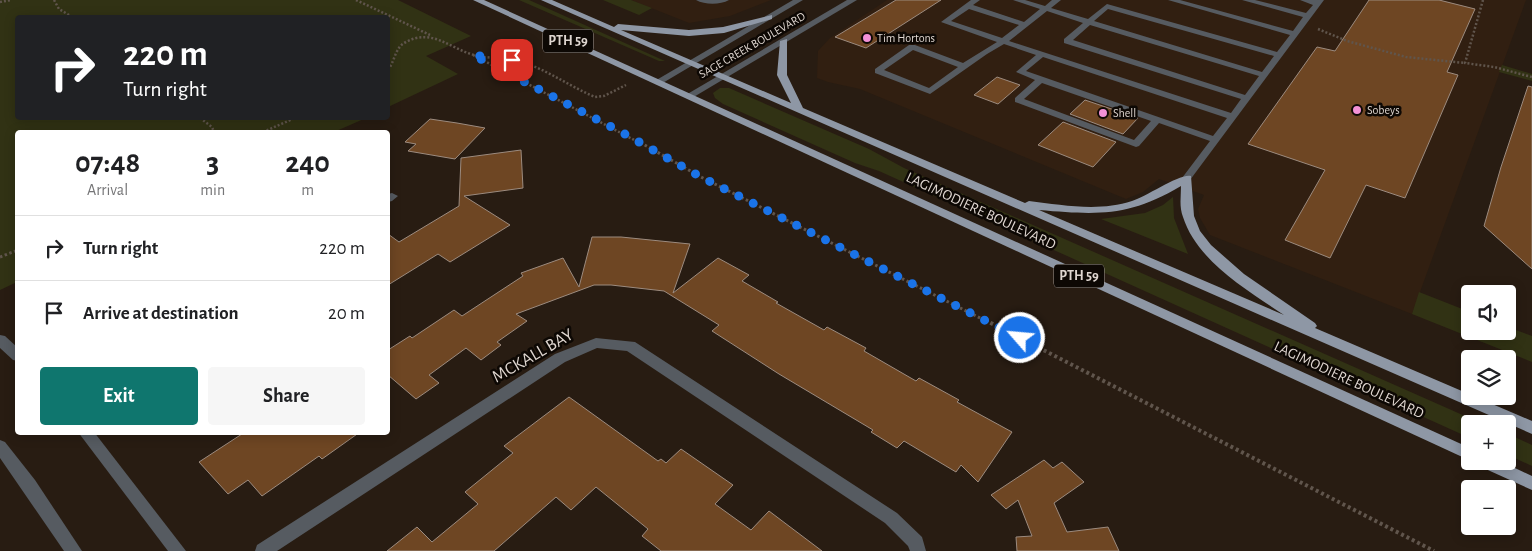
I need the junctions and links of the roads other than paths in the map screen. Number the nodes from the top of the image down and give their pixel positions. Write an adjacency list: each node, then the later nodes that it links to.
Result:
1 (478, 0): 31 (main road, LAGIMODIERE BOULEVARD / PTH 59)
2 (545, 0): 20 (main road, LAGIMODIERE BOULEVARD / PTH 59)
3 (700, 0): 4 (lane)
4 (725, 0)
5 (799, 0): 17 (street, SAGE CREEK BOULEVARD)
6 (853, 0): 22 (street, SAGE CREEK BOULEVARD)
7 (976, 0): 14 (lane)
8 (1017, 0): 15 (lane)
9 (1057, 0): 15 (lane)
10 (1172, 0): 21 (lane)
11 (1246, 0): 16 (lane)
12 (1304, 0): 13 (lane)
13 (1319, 2): 16 (lane)
14 (968, 6): 19 (lane); 23 (lane)
15 (1046, 9): 18 (lane); 19 (lane)
16 (1308, 16): 21 (lane)
17 (769, 17): 20 (main road); 26 (street, SAGE CREEK BOULEVARD)
18 (1088, 22): 25 (lane); 28 (lane); 33 (lane)
19 (1026, 24): 23 (lane)
20 (603, 25): 26 (main road, LAGIMODIERE BOULEVARD / PTH 59)
21 (1295, 34): 25 (lane)
22 (784, 41): 29 (street, SAGE CREEK BOULEVARD); 34 (main road)
23 (1004, 41): 24 (lane); 27 (lane)
24 (1042, 54): 30 (lane); 35 (lane)
25 (1279, 55): 28 (lane)
26 (692, 63): 29 (main road, LAGIMODIERE BOULEVARD / PTH 59); 31 (street, SAGE CREEK BOULEVARD)
27 (964, 66): 27 (lane)
28 (1264, 75): 33 (lane)
29 (722, 77): 32 (street, SAGE CREEK BOULEVARD); 34 (main road, LAGIMODIERE BOULEVARD / PTH 59)
30 (1041, 79): 36 (lane); 36 (lane)
31 (658, 82): 32 (main road, LAGIMODIERE BOULEVARD / PTH 59)
32 (689, 96): 46 (main road, LAGIMODIERE BOULEVARD / PTH 59)
33 (1247, 98): 35 (lane)
34 (798, 108): 39 (main road, LAGIMODIERE BOULEVARD / PTH 59)
35 (1233, 117): 37 (lane)
36 (1157, 120): 37 (lane)
37 (1216, 140): 38 (lane)
38 (1187, 178): 39 (main road); 41 (main road)
39 (1017, 203): 41 (main road, LAGIMODIERE BOULEVARD / PTH 59)
40 (0, 340): 42 (street)
41 (1330, 340): 43 (main road, LAGIMODIERE BOULEVARD / PTH 59)
42 (15, 353)
43 (1532, 428)
44 (87, 435): 50 (street)
45 (0, 446): 49 (street)
46 (1461, 451)
47 (1503, 470): 48 (main road)
48 (1532, 484)
49 (73, 551)
50 (178, 551)
51 (263, 551): 52 (street, MCKALL BAY)
52 (918, 551)

